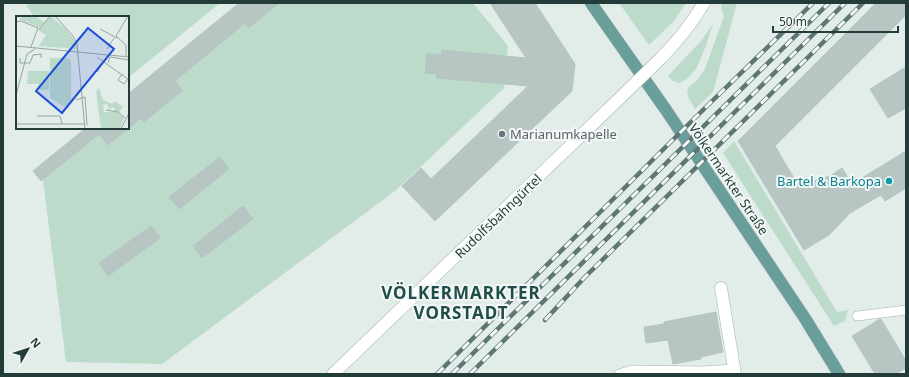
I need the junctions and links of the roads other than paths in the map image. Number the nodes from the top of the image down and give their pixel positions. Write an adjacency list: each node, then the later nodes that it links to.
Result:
1 (591, 3): 10 (main road, Völkermarkter Straße)
2 (704, 3): 8 (street, Rudolfsbahngürtel, bridge)
3 (721, 288): 6 (street)
4 (906, 310): 5 (lane)
5 (857, 316)
6 (734, 372): 7 (lane)
7 (701, 373): 9 (lane)
8 (333, 374)
9 (619, 374)
10 (839, 374)

